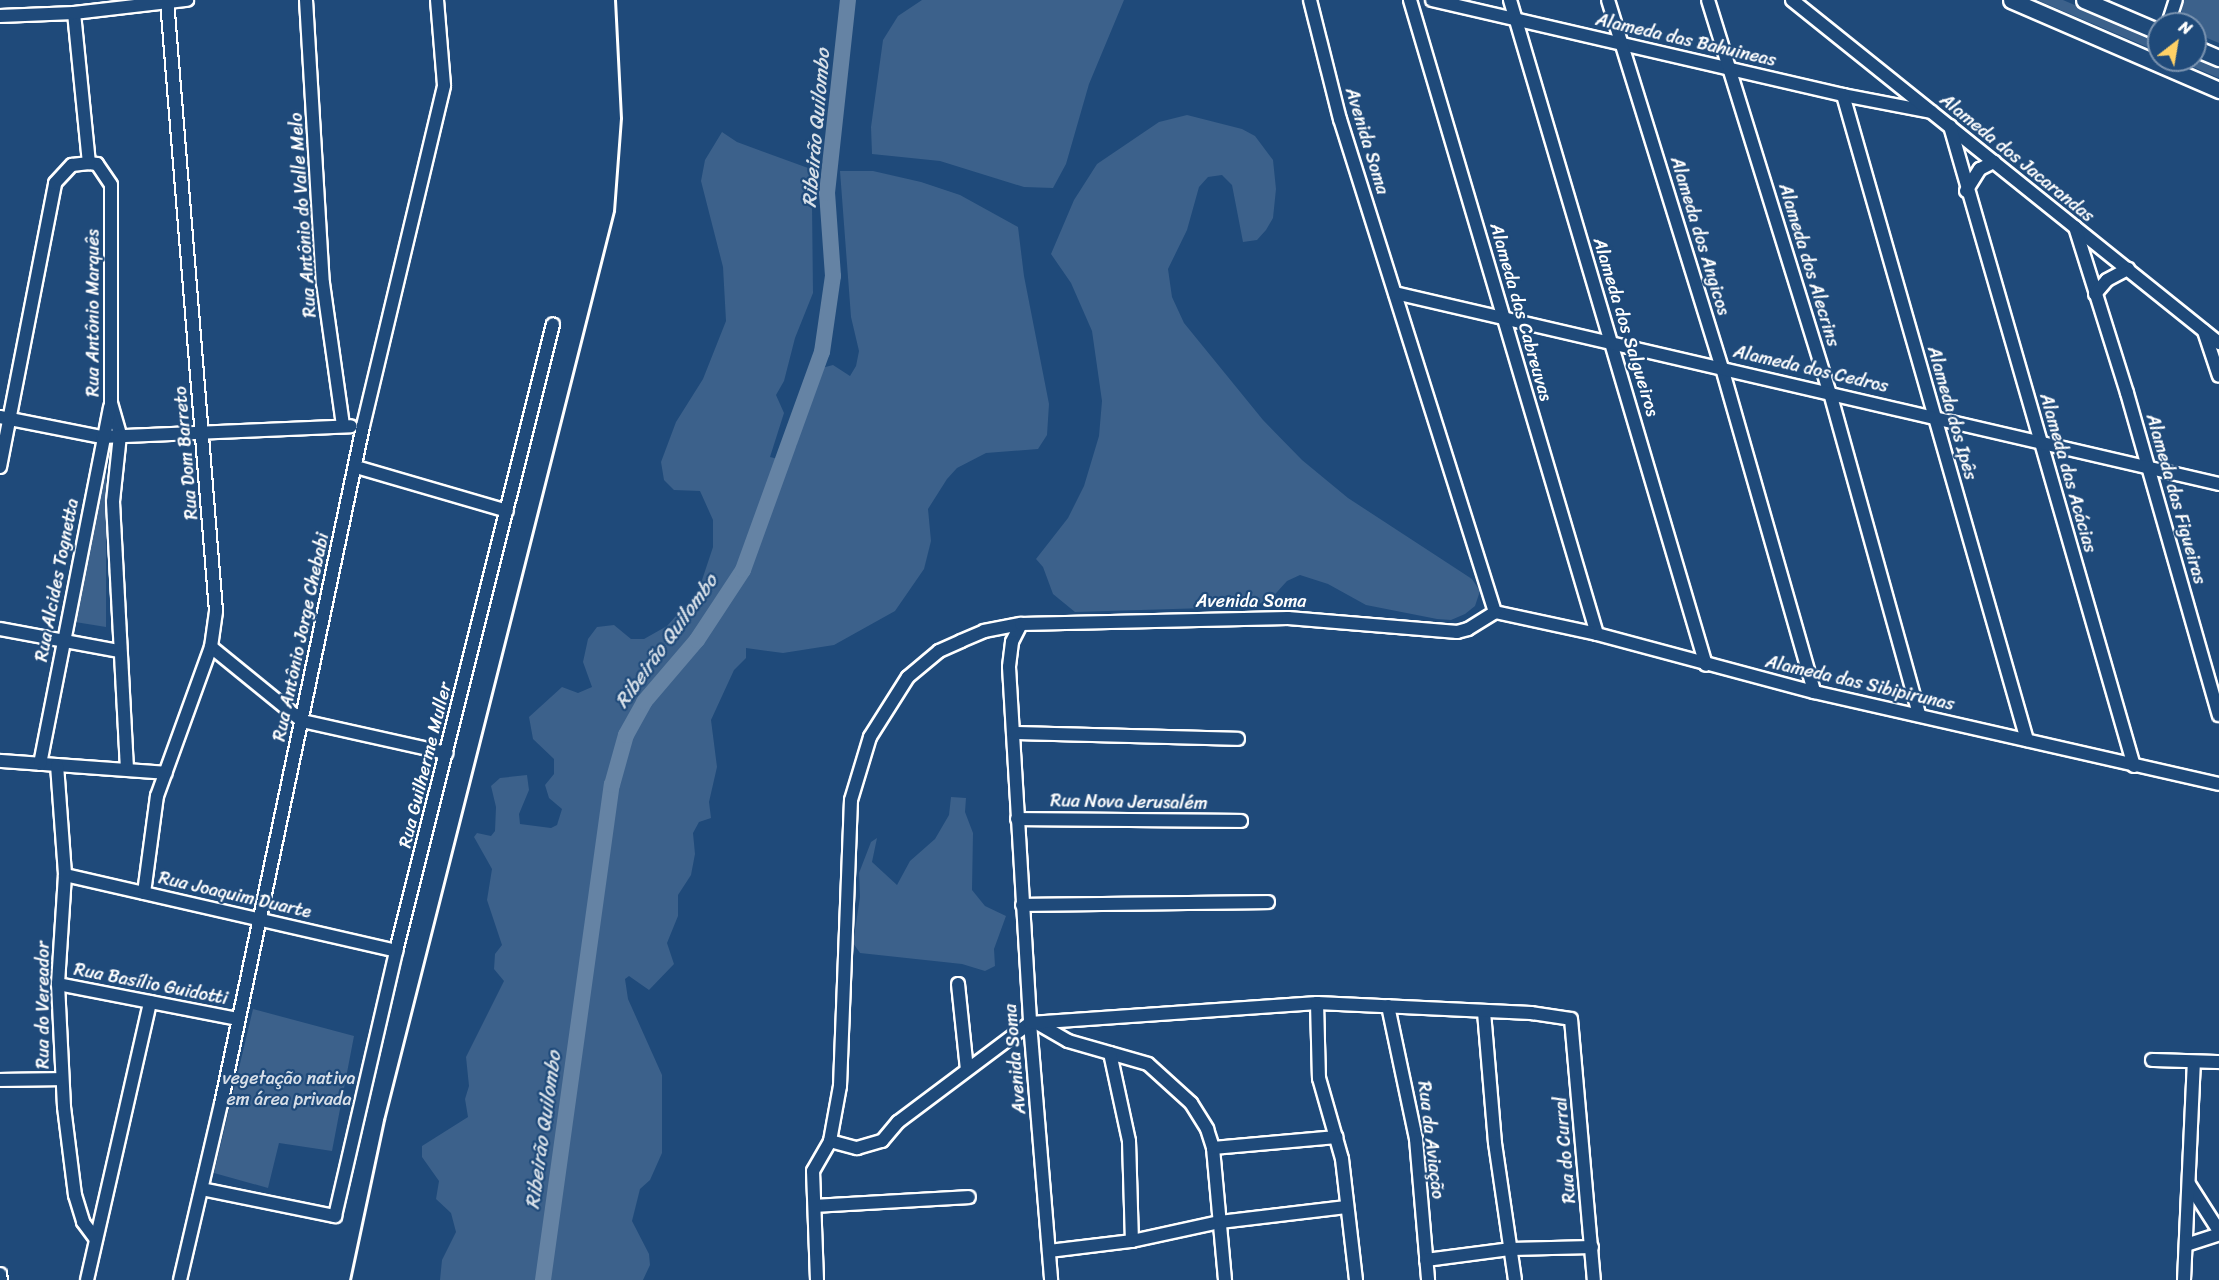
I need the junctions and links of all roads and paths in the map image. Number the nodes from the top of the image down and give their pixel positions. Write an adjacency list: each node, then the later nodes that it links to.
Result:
1 (187, 0): 13 (street)
2 (306, 0): 43 (street, Rua Antônio do Valle Melo)
3 (437, 0): 44 (street, Rua Antônio Jorge Chebabi)
4 (1310, 0): 30 (street, Avenida Soma)
5 (1410, 0): 32 (street, Alameda das Cabreuvas)
6 (1432, 0): 17 (street, Alameda das Bahuineas)
7 (1510, 0): 17 (street, Alameda dos Salgueiros)
8 (1608, 0): 19 (street, Alameda dos Angicos)
9 (1708, 0): 20 (street, Alameda dos Alecrins)
10 (1792, 0): 23 (street, Alameda dos Jacarandas)
11 (2011, 0): 21 (main road)
12 (2084, 0): 14 (main road)
13 (167, 1): 15 (street); 45 (street, Rua Dom Barreto)
14 (2098, 3): 18 (main road)
15 (74, 13): 16 (street); 26 (street)
16 (0, 16)
17 (1517, 22): 19 (street, Alameda das Bahuineas); 36 (street, Alameda dos Salgueiros)
18 (2147, 26)
19 (1620, 43): 20 (street, Alameda das Bahuineas); 37 (street, Alameda dos Angicos)
20 (1730, 68): 22 (street, Alameda das Bahuineas); 39 (street, Alameda dos Alecrins)
21 (2219, 90)
22 (1843, 95): 23 (street, Alameda das Bahuineas); 41 (street, Alameda dos Ipês)
23 (1933, 112): 24 (street, Alameda dos Jacarandas)
24 (1950, 126): 25 (street, Alameda dos Jacarandas); 27 (street, Alameda das Acácias)
25 (1994, 162): 27 (street); 28 (street, Alameda dos Jacarandas)
26 (89, 163): 40 (street, Rua Antônio Marquês); 42 (street)
27 (1966, 191): 48 (street, Alameda das Acácias)
28 (2074, 227): 29 (street, Alameda dos Jacarandas); 31 (street, Alameda das Figueiras)
29 (2128, 269): 31 (street); 34 (street, Alameda dos Jacarandas)
30 (1395, 293): 32 (street, Alameda dos Cedros); 54 (street, Avenida Soma)
31 (2095, 294): 49 (street, Alameda das Figueiras)
32 (1504, 317): 36 (street, Alameda dos Cedros); 57 (street, Alameda das Cabreuvas)
33 (553, 324): 53 (street, Rua Guilherme Muller)
34 (2203, 330): 35 (street, Alameda dos Jacarandas); 38 (street)
35 (2219, 343)
36 (1614, 344): 37 (street, Alameda dos Cedros); 61 (street, Alameda dos Salgueiros)
37 (1722, 368): 39 (street, Alameda dos Cedros); 62 (street, Alameda dos Angicos)
38 (2219, 376)
39 (1830, 393): 41 (street, Alameda dos Cedros); 63 (street, Alameda dos Alecrins)
40 (111, 402): 46 (street, Rua Antônio Marquês); 47 (street, Rua Alcides Tognetta)
41 (1934, 415): 48 (street, Alameda dos Cedros); 68 (street, Alameda dos Ipês)
42 (5, 418): 47 (street); 50 (street)
43 (344, 426): 44 (street); 45 (street)
44 (363, 426): 51 (street, Rua Antônio Jorge Chebabi)
45 (202, 432): 46 (street); 59 (street, Rua Dom Barreto)
46 (120, 435): 47 (street); 60 (street, Rua Antônio Marquês)
47 (102, 437): 58 (street, Rua Alcides Tognetta)
48 (2040, 441): 49 (street, Alameda dos Cedros); 73 (street, Alameda das Acácias)
49 (2148, 466): 52 (street, Alameda dos Cedros); 64 (street, Alameda das Figueiras)
50 (0, 467)
51 (356, 467): 53 (street); 65 (street, Rua Antônio Jorge Chebabi)
52 (2219, 484)
53 (507, 511): 69 (street, Rua Guilherme Muller)
54 (1495, 612): 55 (street, Avenida Soma); 57 (street, Alameda das Sibipirunas)
55 (1021, 624): 66 (street, Avenida Soma); 101 (street)
56 (0, 629): 58 (street)
57 (1597, 634): 61 (street, Alameda das Sibipirunas)
58 (64, 641): 60 (street); 71 (street, Rua Alcides Tognetta)
59 (211, 647): 65 (street); 75 (street, Rua Dom Barreto)
60 (119, 651): 74 (street, Rua Antônio Marquês)
61 (1706, 665): 62 (street, Alameda das Sibipirunas)
62 (1814, 692): 63 (street, Alameda das Sibipirunas)
63 (1919, 715): 68 (street, Alameda das Sibipirunas)
64 (2219, 715)
65 (302, 721): 69 (street); 83 (street, Rua Antônio Jorge Chebabi)
66 (1013, 733): 67 (street); 77 (street, Avenida Soma)
67 (1238, 739)
68 (2027, 740): 73 (street, Alameda das Sibipirunas)
69 (446, 753): 84 (street, Rua Guilherme Muller)
70 (0, 761): 71 (street)
71 (40, 764): 72 (street)
72 (57, 765): 74 (street); 79 (street, Rua do Vereador)
73 (2134, 766): 76 (street, Alameda das Sibipirunas)
74 (127, 767): 75 (street)
75 (166, 772): 80 (street, Rua Dom Barreto)
76 (2219, 784)
77 (1017, 819): 78 (street, Rua Nova Jerusalém); 82 (street, Avenida Soma)
78 (1241, 821)
79 (65, 875): 80 (street, Rua Joaquim Duarte); 85 (street, Rua do Vereador)
80 (144, 893): 83 (street, Rua Joaquim Duarte)
81 (1268, 902): 82 (street)
82 (1022, 905): 92 (street, Avenida Soma)
83 (258, 917): 84 (street, Rua Joaquim Duarte); 91 (street, Rua Antônio Jorge Chebabi)
84 (396, 951): 104 (street, Rua Guilherme Muller)
85 (58, 984): 87 (street, Rua Basílio Guidotti); 98 (street, Rua do Vereador)
86 (958, 984): 97 (street)
87 (150, 1002): 91 (street, Rua Basílio Guidotti); 110 (street)
88 (1317, 1003): 89 (street); 92 (street); 100 (street)
89 (1388, 1006): 90 (street); 116 (street, Rua da Aviação)
90 (1484, 1012): 113 (street, Rua do Curral); 114 (street)
91 (238, 1019): 104 (street, Rua Antônio Jorge Chebabi)
92 (1033, 1023): 93 (street); 97 (street); 115 (street, Avenida Soma)
93 (1110, 1053): 102 (street); 111 (street)
94 (2152, 1060): 95 (street)
95 (2194, 1062): 96 (street); 103 (street)
96 (2219, 1062)
97 (967, 1069): 101 (street)
98 (61, 1079): 99 (street); 110 (street, Rua do Vereador)
99 (0, 1080)
100 (1337, 1137): 102 (street); 107 (street)
101 (830, 1141): 106 (street)
102 (1212, 1148): 108 (street)
103 (2189, 1184): 109 (street); 112 (street)
104 (202, 1189): 120 (street, Rua Antônio Jorge Chebabi)
105 (969, 1197): 106 (street)
106 (815, 1206): 121 (street)
107 (1346, 1207): 108 (street); 124 (street)
108 (1220, 1222): 111 (street); 123 (street)
109 (2219, 1233): 112 (street)
110 (96, 1239): 119 (street)
111 (1132, 1240): 115 (street)
112 (2186, 1245): 128 (street)
113 (1592, 1246): 114 (street); 127 (street, Rua do Curral)
114 (1511, 1249): 116 (street); 126 (street)
115 (1049, 1251): 122 (street, Avenida Soma)
116 (1426, 1260): 125 (street, Rua da Aviação)
117 (0, 1274): 118 (street)
118 (1, 1280)
119 (87, 1280)
120 (180, 1280)
121 (817, 1280)
122 (1051, 1280)
123 (1225, 1280)
124 (1356, 1280)
125 (1428, 1280)
126 (1515, 1280)
127 (1594, 1280)
128 (2184, 1280)

